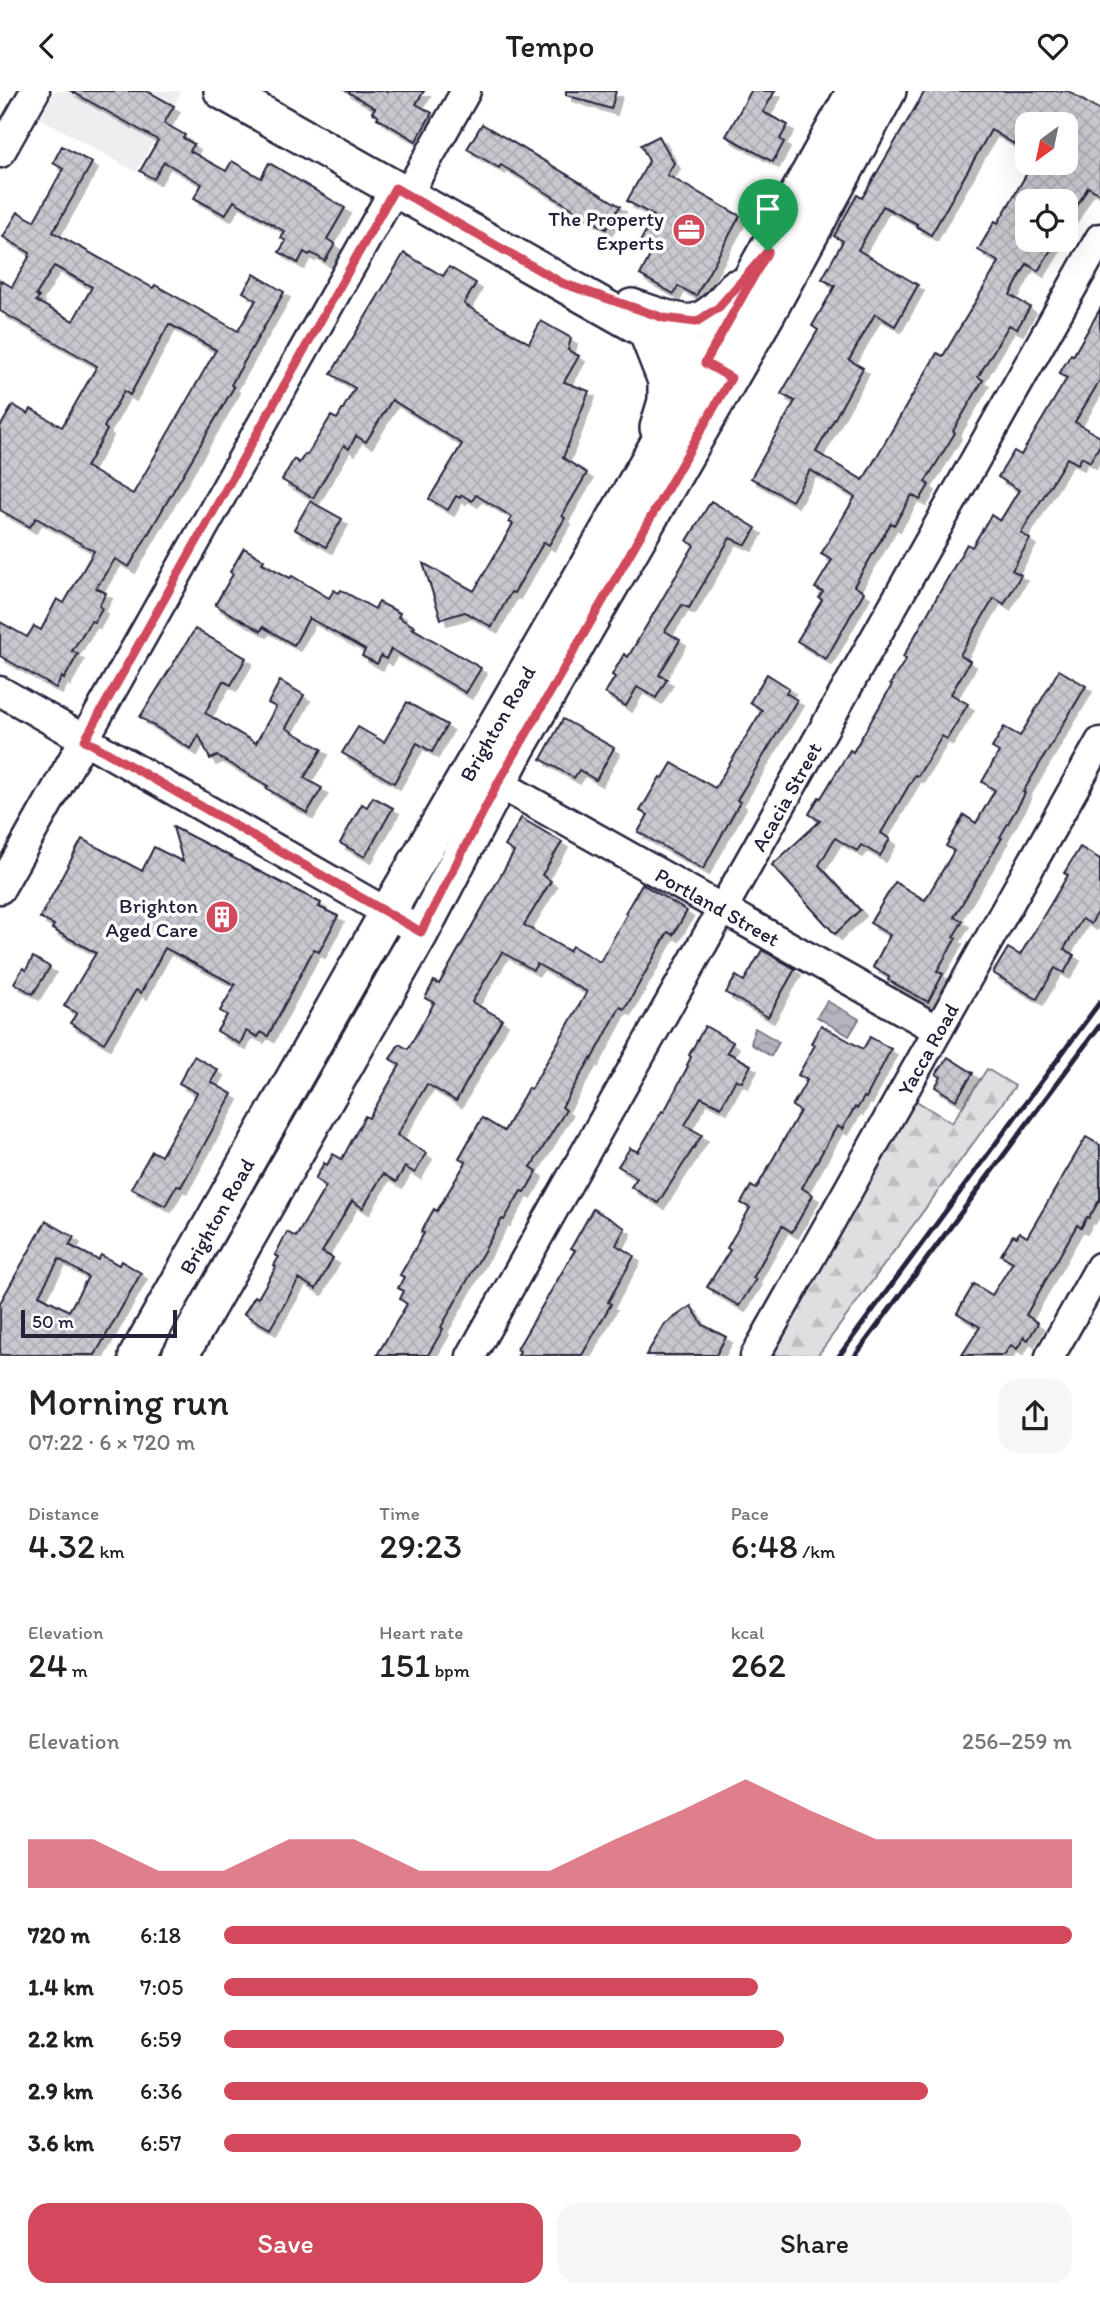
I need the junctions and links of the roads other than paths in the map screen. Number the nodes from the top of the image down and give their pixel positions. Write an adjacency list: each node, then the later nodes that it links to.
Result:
1 (35, 91): 6 (street)
2 (222, 91): 7 (main road)
3 (466, 91): 7 (street)
4 (855, 91): 9 (main road, Brighton Road)
5 (888, 91): 12 (main road, Brighton Road)
6 (0, 153)
7 (401, 191): 10 (main road); 15 (street)
8 (1100, 238): 19 (street, Acacia Street)
9 (768, 251): 10 (main road); 12 (main road, Brighton Road)
10 (562, 283): 11 (main road)
11 (646, 330): 12 (main road); 13 (main road)
12 (718, 371): 13 (main road, Brighton Road); 17 (main road, Brighton Road)
13 (643, 471): 20 (main road, Brighton Road)
14 (0, 691): 15 (street)
15 (85, 740): 18 (street); 20 (street)
16 (1100, 742): 22 (street, Yacca Road)
17 (498, 783): 19 (street, Portland Street); 21 (main road, Brighton Road)
18 (0, 889)
19 (721, 909): 22 (street, Portland Street); 26 (street, Acacia Street)
20 (388, 912): 21 (street); 24 (main road, Brighton Road)
21 (421, 932): 25 (main road, Brighton Road)
22 (938, 1030): 27 (street, Yacca Road)
23 (1100, 1268): 28 (street)
24 (137, 1356)
25 (180, 1356)
26 (471, 1356)
27 (755, 1356)
28 (1050, 1356)

